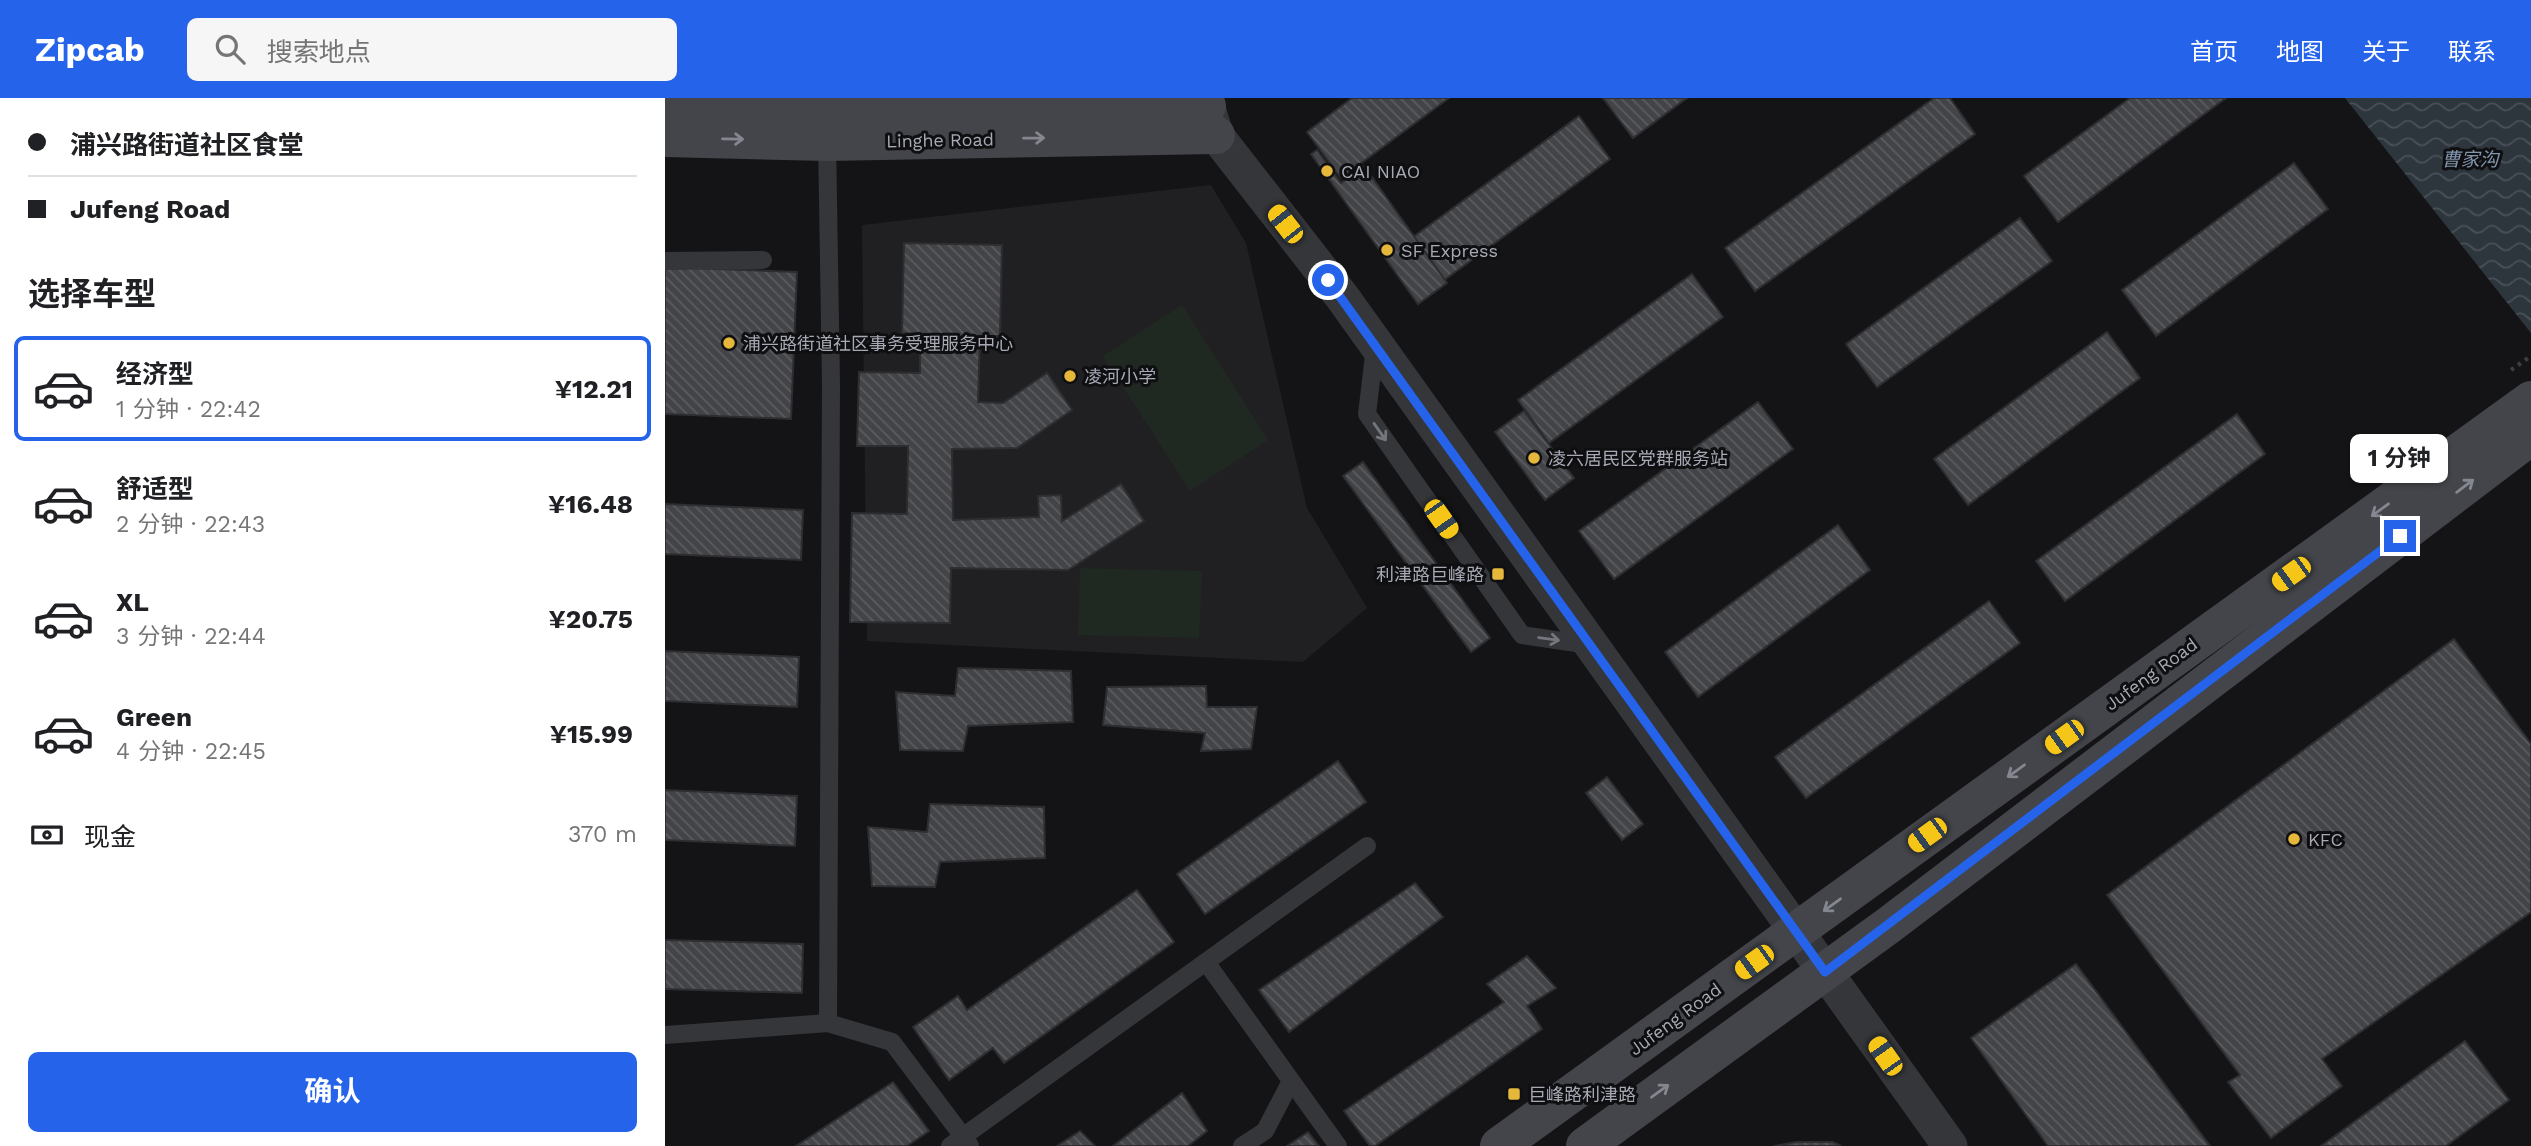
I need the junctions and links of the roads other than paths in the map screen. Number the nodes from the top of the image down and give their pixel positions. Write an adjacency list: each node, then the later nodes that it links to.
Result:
1 (665, 104): 2 (main road, Linghe Road)
2 (827, 104): 3 (main road, Linghe Road); 5 (lane)
3 (1210, 113): 5 (main road, Linghe Road, one-way to 3); 8 (street)
4 (665, 138): 5 (main road, Linghe Road, one-way to 5)
5 (827, 142): 16 (lane)
6 (763, 260): 7 (lane)
7 (665, 261)
8 (1375, 344): 11 (street); 11 (lane, one-way to 11)
9 (2531, 400): 10 (main road, Jufeng Road)
10 (2512, 438): 13 (main road, Jufeng Road, one-way to 13); 15 (main road, Jufeng Road, one-way to 10)
11 (1591, 645): 13 (street)
12 (1367, 846): 14 (lane)
13 (1795, 931): 15 (street); 22 (main road, Jufeng Road)
14 (1206, 962): 18 (lane); 19 (lane)
15 (1825, 972): 23 (main road, Jufeng Road, one-way to 15); 24 (street)
16 (828, 1023): 17 (lane); 19 (lane)
17 (665, 1035)
18 (1291, 1081): 20 (lane); 21 (lane)
19 (961, 1143)
20 (1242, 1146)
21 (1338, 1146)
22 (1499, 1146)
23 (1585, 1146)
24 (1949, 1146)

